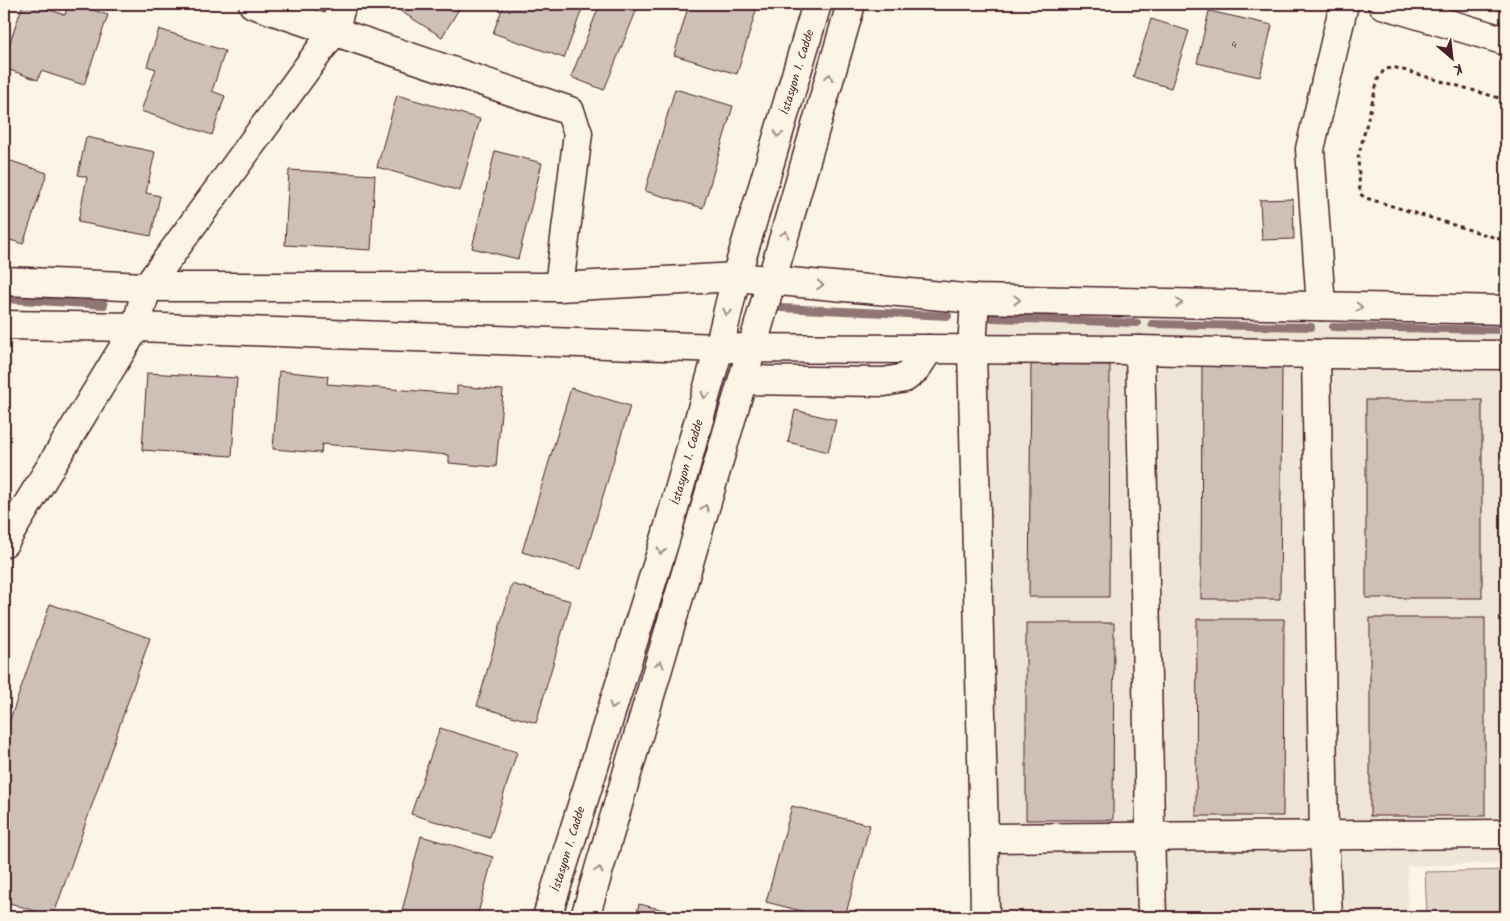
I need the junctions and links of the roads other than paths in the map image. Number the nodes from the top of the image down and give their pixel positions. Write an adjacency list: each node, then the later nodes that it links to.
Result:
1 (253, 4): 7 (street)
2 (342, 4): 7 (street)
3 (817, 4): 9 (street, İstasyon 1. Cadde, one-way to 9)
4 (850, 4): 10 (street, one-way to 4)
5 (1344, 4): 15 (street)
6 (1382, 4): 8 (street)
7 (334, 31): 12 (street); 13 (street)
8 (1506, 41)
9 (736, 277): 10 (street); 13 (street); 19 (street, İstasyon 1. Cadde, one-way to 19)
10 (771, 280): 14 (street, one-way to 14); 20 (street)
11 (4, 281): 12 (street)
12 (147, 287): 13 (street); 18 (street)
13 (559, 287)
14 (975, 299): 15 (street, one-way to 15); 22 (street)
15 (1320, 306): 16 (street, one-way to 16)
16 (1506, 310)
17 (4, 325): 18 (street)
18 (136, 327): 19 (street); 27 (street)
19 (719, 348): 20 (street); 32 (street, İstasyon 1. Cadde, one-way to 32)
20 (752, 348): 21 (street); 26 (street)
21 (929, 349): 22 (street); 26 (street)
22 (972, 349): 23 (street); 31 (street)
23 (1140, 350): 24 (street); 29 (street)
24 (1316, 354): 25 (street); 30 (street)
25 (1506, 355)
26 (743, 380): 33 (street, one-way to 26)
27 (4, 543)
28 (1506, 834): 30 (street)
29 (1149, 836): 30 (street); 31 (street); 35 (street)
30 (1324, 836): 36 (street)
31 (984, 838): 34 (street)
32 (547, 917)
33 (585, 917)
34 (985, 917)
35 (1152, 917)
36 (1328, 917)

